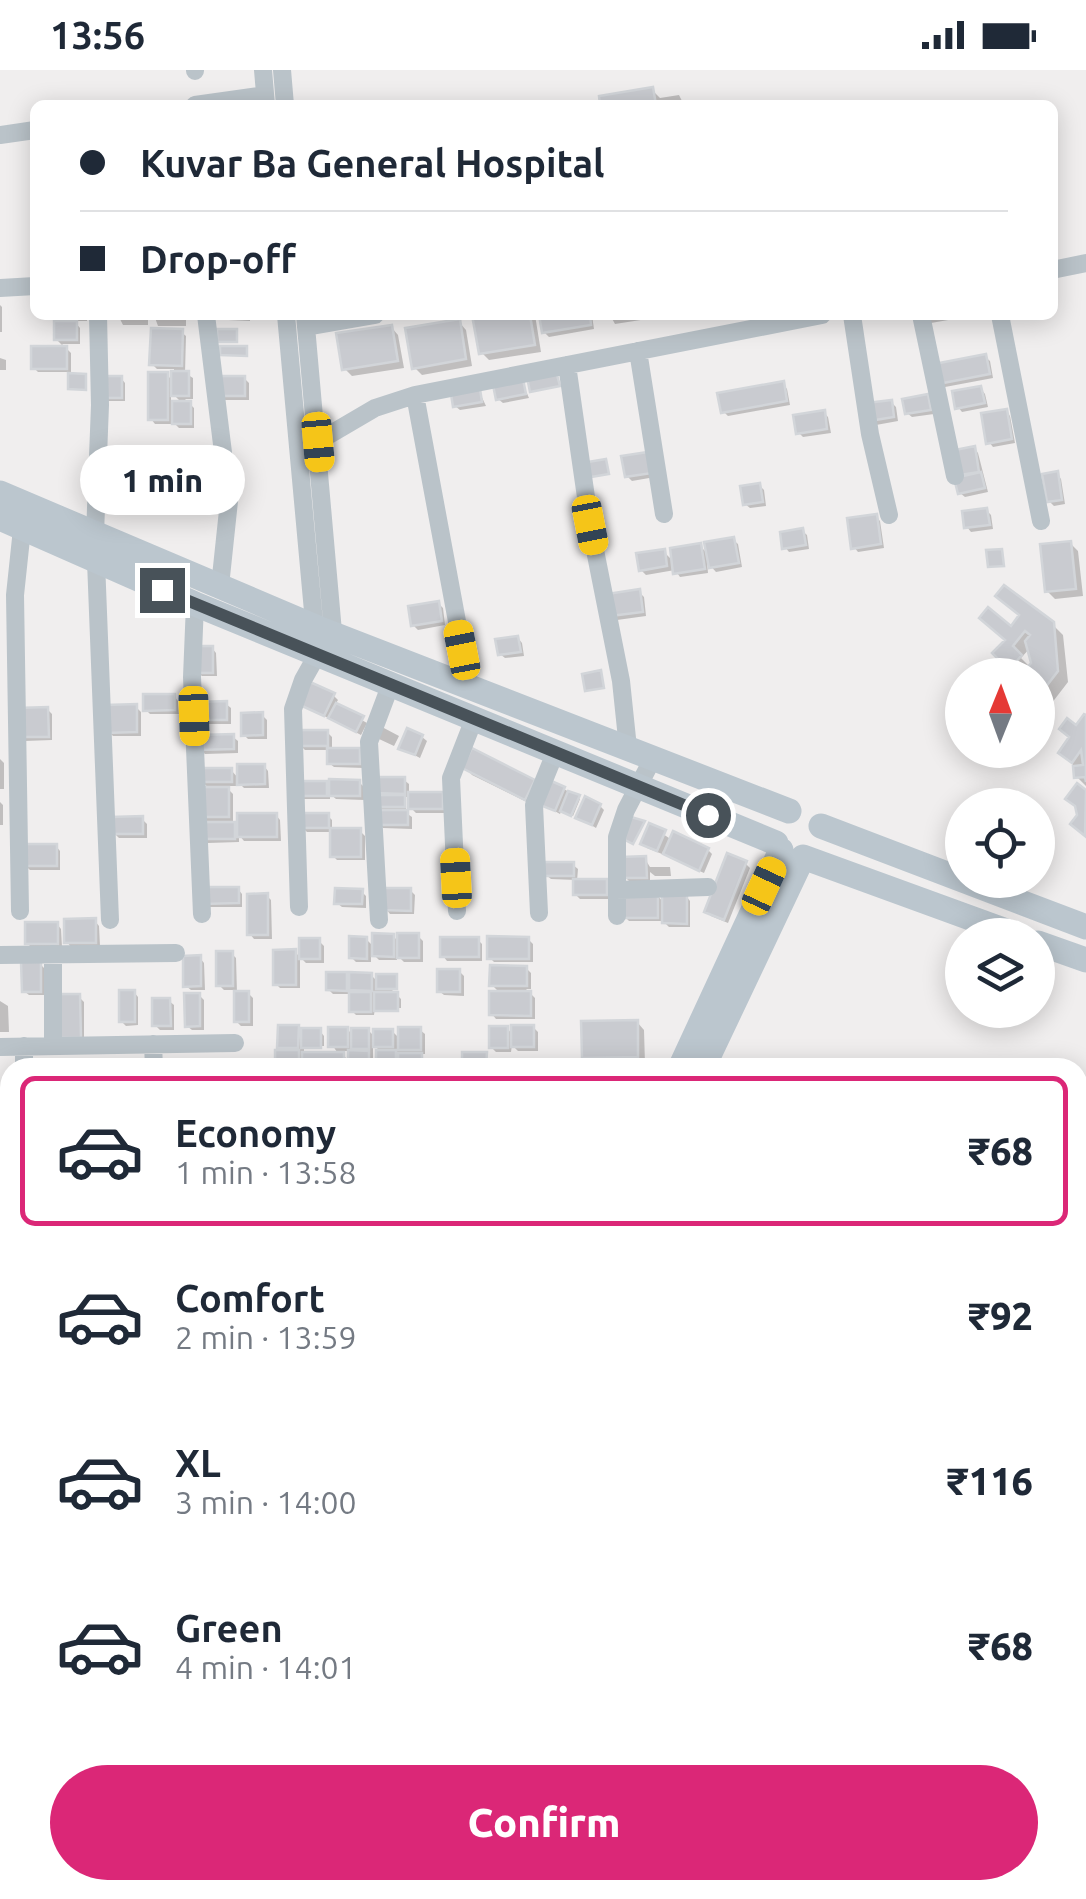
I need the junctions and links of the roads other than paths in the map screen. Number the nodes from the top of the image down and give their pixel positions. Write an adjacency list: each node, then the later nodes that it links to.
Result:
1 (263, 70): 3 (street)
2 (282, 70): 4 (street)
3 (266, 100)
4 (285, 100)
5 (30, 131): 6 (street)
6 (0, 136)
7 (1086, 263): 8 (street)
8 (1058, 269)
9 (30, 286): 10 (street)
10 (0, 288)
11 (98, 320): 29 (street)
12 (207, 320): 31 (street)
13 (287, 320): 34 (street)
14 (796, 320): 19 (street)
15 (853, 320): 26 (street)
16 (922, 320): 23 (street)
17 (1001, 320): 27 (street)
18 (305, 321): 22 (street)
19 (638, 351): 20 (street); 25 (street)
20 (567, 365): 21 (street); 39 (street)
21 (414, 395): 22 (street); 37 (street)
22 (318, 442): 34 (street)
23 (955, 476)
24 (0, 493): 29 (street)
25 (664, 514)
26 (890, 515)
27 (1041, 521)
28 (11, 523): 30 (street); 32 (street)
29 (95, 534): 31 (street)
30 (96, 561): 33 (street); 55 (street)
31 (220, 586): 34 (street)
32 (7, 594): 49 (street)
33 (194, 604): 35 (street); 51 (street)
34 (324, 630): 35 (street); 37 (street)
35 (326, 659): 36 (street); 48 (street)
36 (390, 686): 38 (street); 56 (street)
37 (468, 686): 39 (street)
38 (474, 720): 40 (street); 50 (street)
39 (628, 748): 41 (street)
40 (555, 753): 42 (street); 52 (street)
41 (654, 758): 42 (street); 43 (street)
42 (639, 787): 45 (street); 47 (street)
43 (789, 812): 44 (street); 45 (street)
44 (821, 826): 45 (street); 57 (street)
45 (786, 850): 54 (street); 70 (street); 71 (street)
46 (708, 887): 47 (street)
47 (617, 890): 53 (street)
48 (299, 908)
49 (20, 912)
50 (457, 912)
51 (202, 914)
52 (539, 914)
53 (616, 916)
54 (971, 918)
55 (110, 920)
56 (379, 920)
57 (1086, 927)
58 (1055, 948): 62 (street)
59 (53, 954): 60 (street); 61 (street); 66 (street)
60 (176, 954)
61 (0, 955)
62 (1086, 960)
63 (235, 1043): 64 (street)
64 (153, 1044): 66 (street); 69 (street)
65 (24, 1046): 66 (street); 67 (street); 68 (street)
66 (53, 1046)
67 (0, 1047)
68 (24, 1058)
69 (154, 1058)
70 (685, 1058)
71 (707, 1058)

